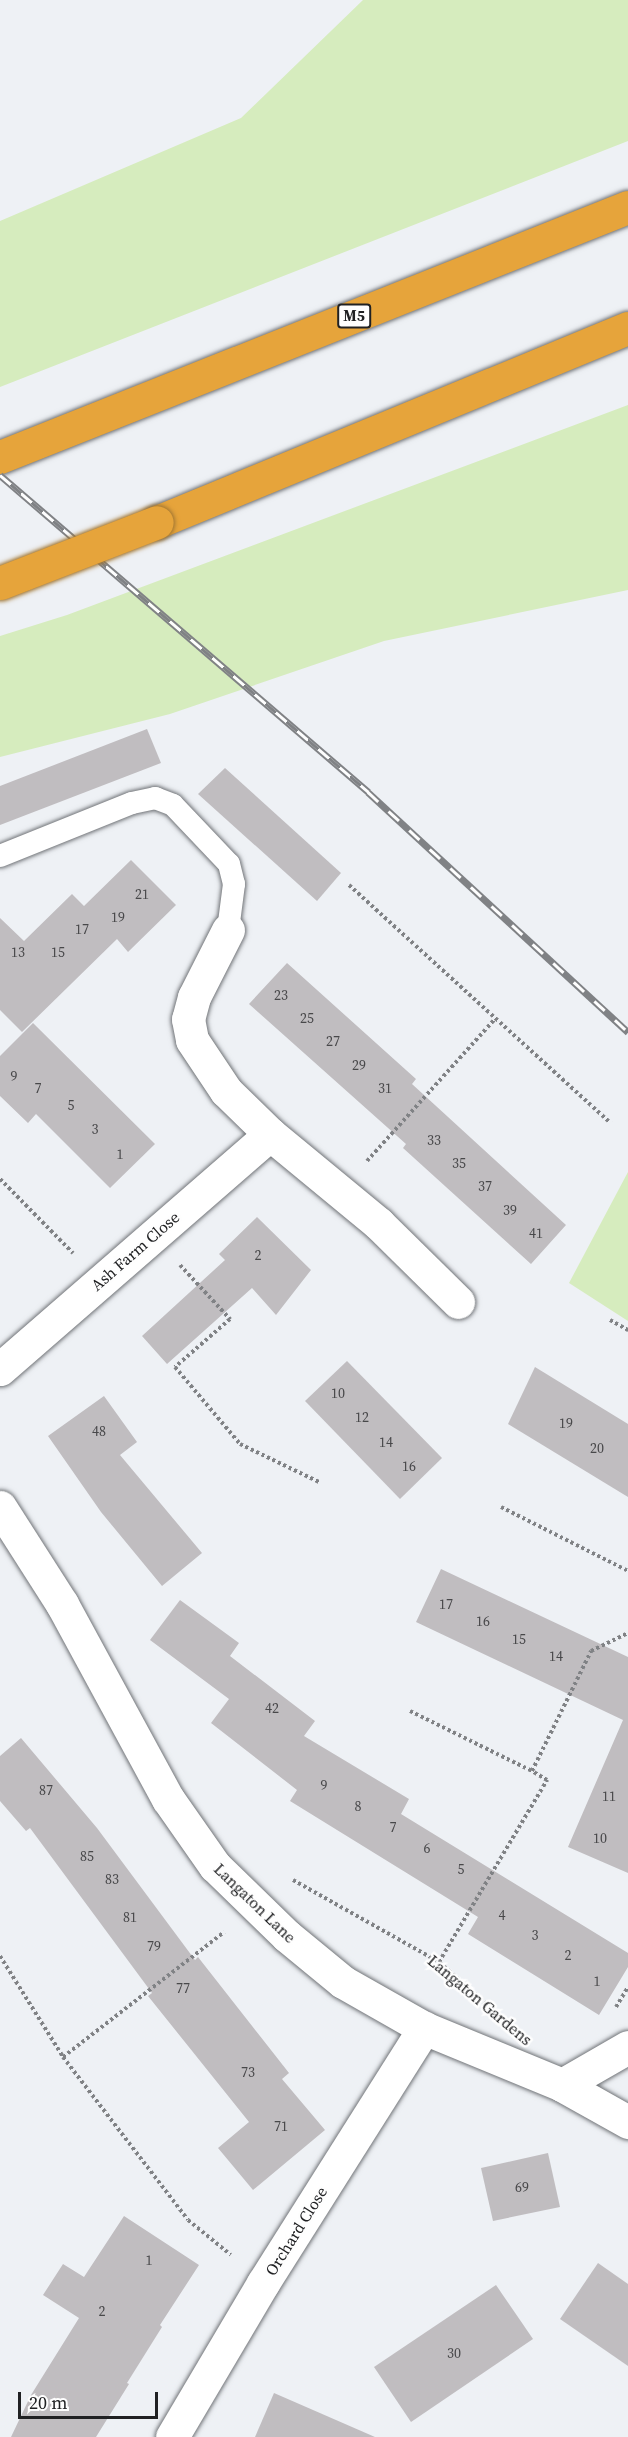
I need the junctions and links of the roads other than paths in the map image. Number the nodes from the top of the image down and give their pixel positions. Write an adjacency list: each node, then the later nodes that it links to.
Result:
1 (628, 207): 3 (highway, M5)
2 (628, 328): 4 (highway, bridge)
3 (0, 457)
4 (0, 583)
5 (0, 856): 6 (lane)
6 (228, 930): 7 (street)
7 (270, 1134): 8 (street); 9 (street, Ash Farm Close)
8 (458, 1302)
9 (0, 1369)
10 (0, 1507): 11 (street, Langaton Lane)
11 (424, 2028): 13 (street, Langaton Lane); 15 (street, Orchard Close)
12 (628, 2047): 13 (street)
13 (562, 2085): 14 (street, Langaton Lane)
14 (628, 2122)
15 (172, 2437)

